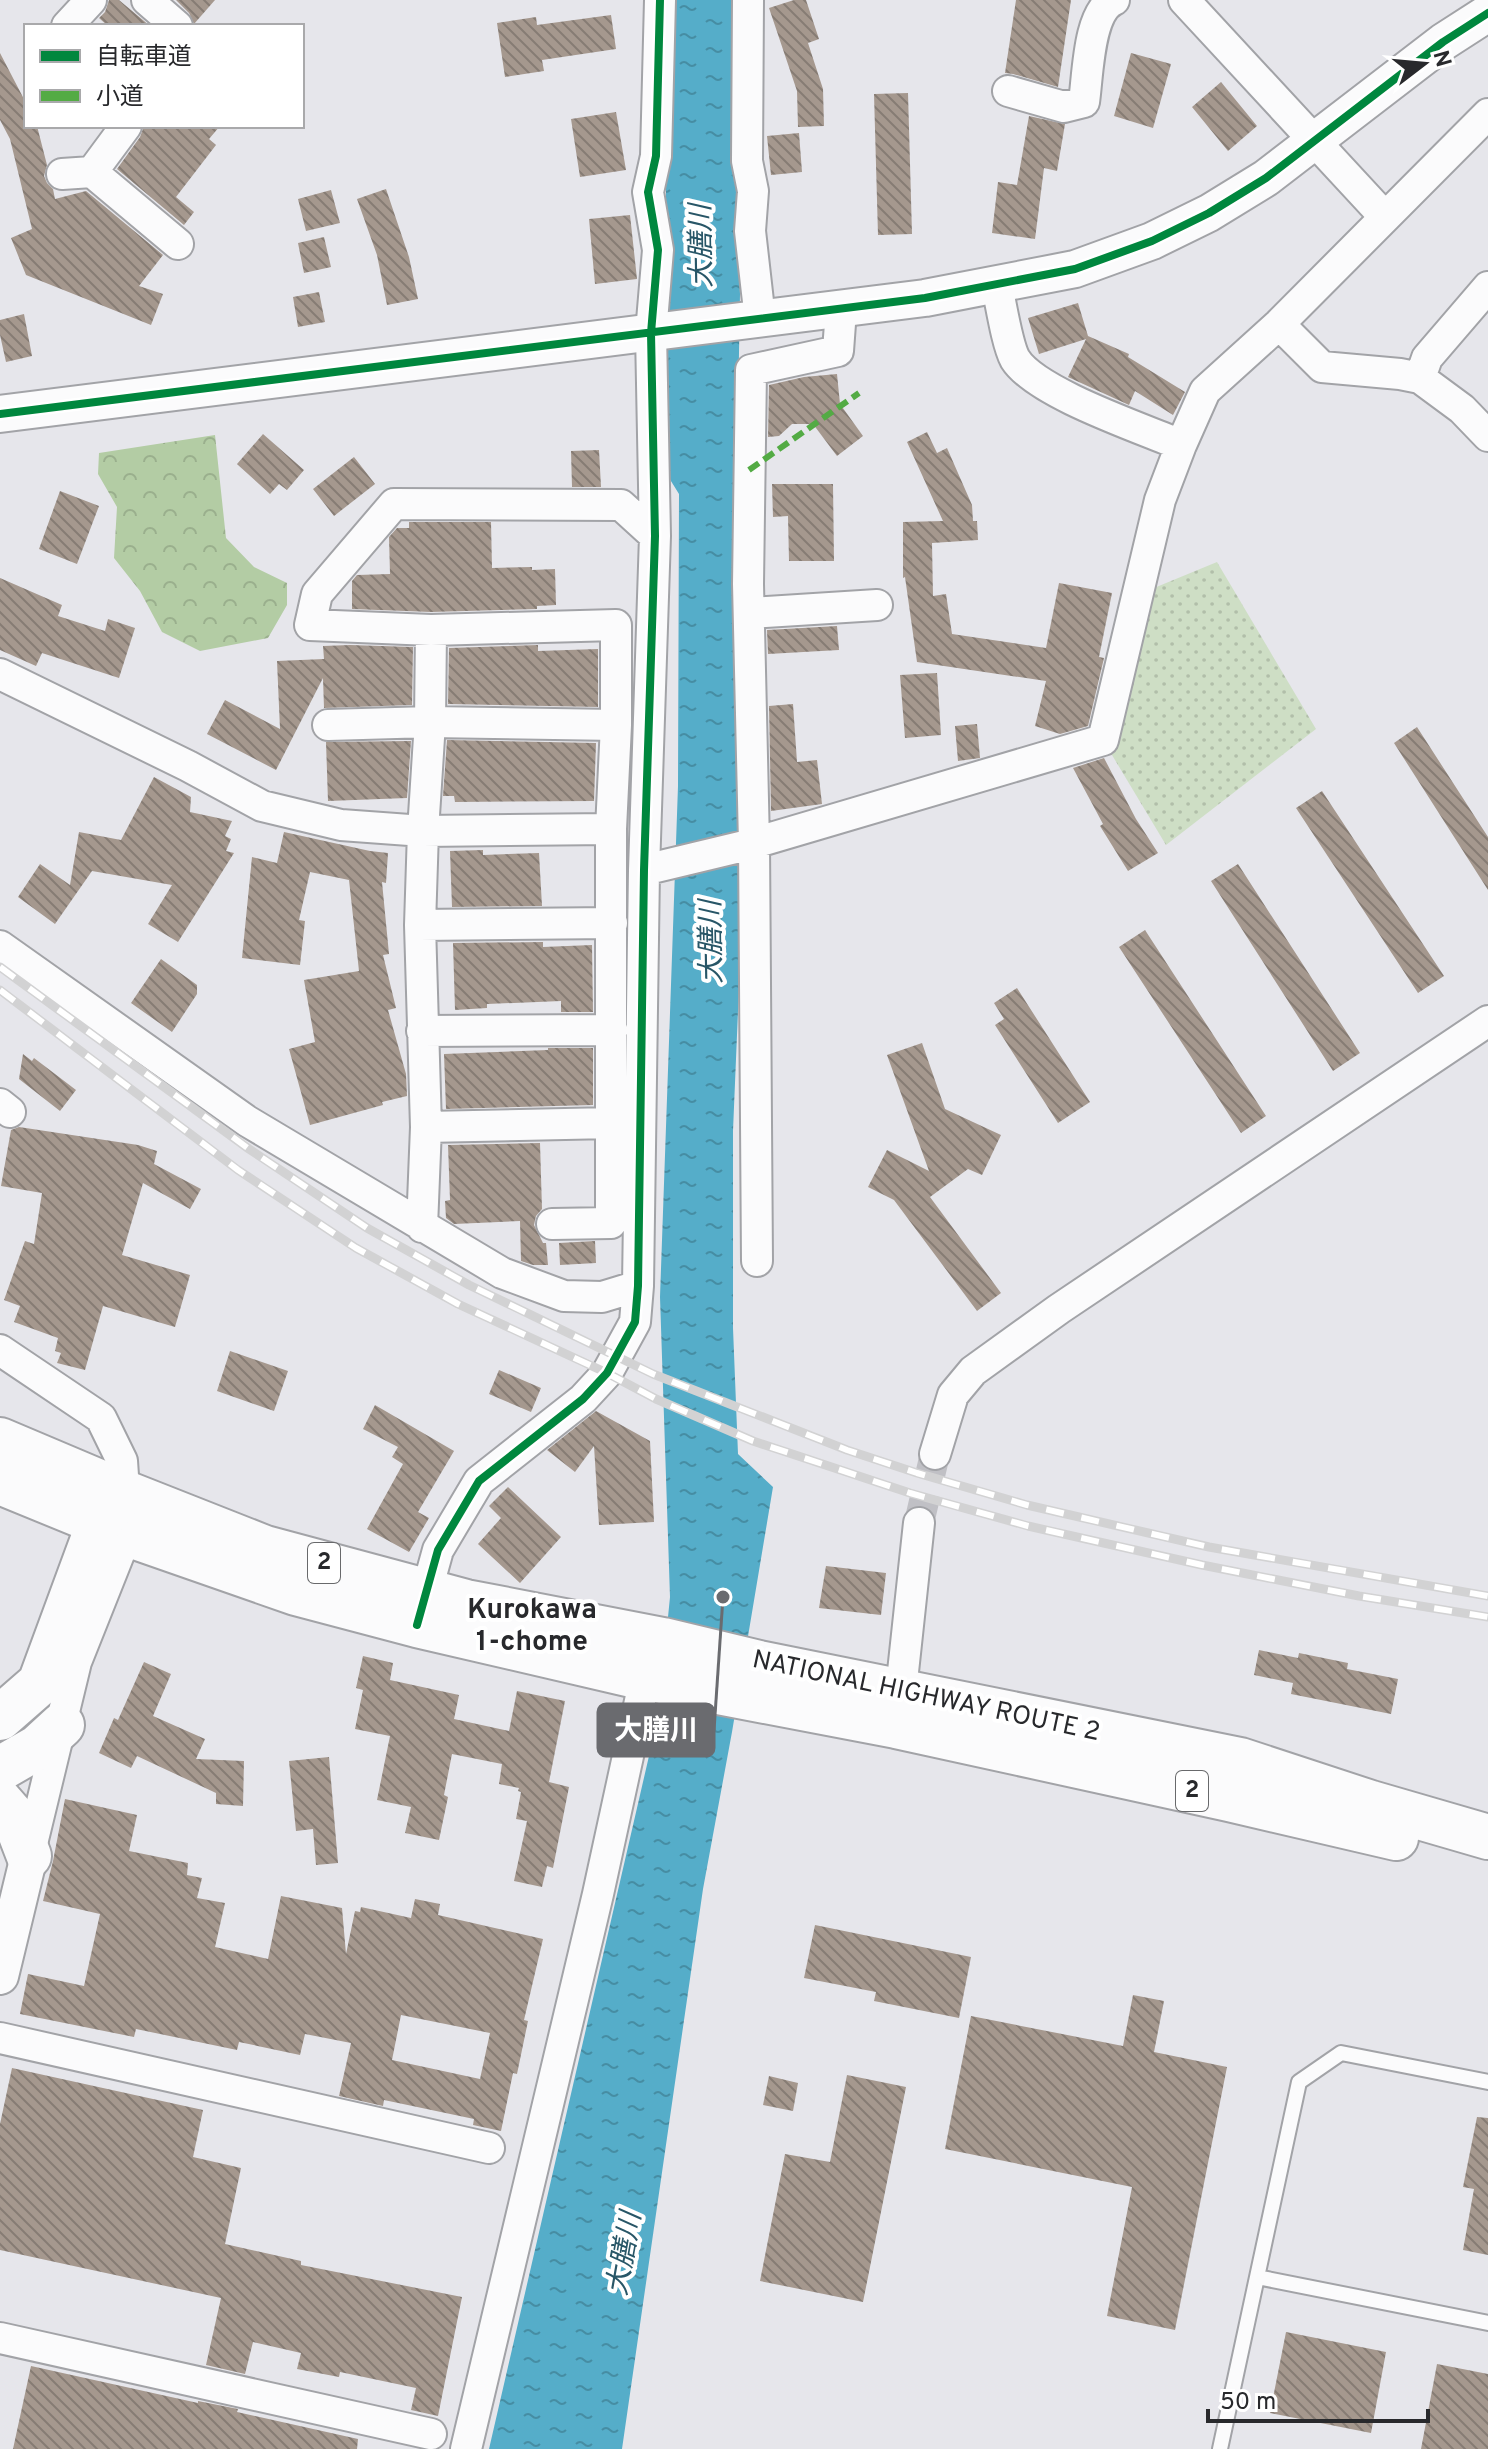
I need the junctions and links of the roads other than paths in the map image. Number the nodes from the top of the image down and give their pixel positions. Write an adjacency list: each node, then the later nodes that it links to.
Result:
1 (91, 0): 8 (street)
2 (147, 0): 9 (street)
3 (660, 0): 21 (street)
4 (748, 0): 19 (street)
5 (1114, 0): 10 (street)
6 (1184, 0): 13 (street)
7 (1488, 13): 13 (street)
8 (69, 24)
9 (175, 24)
10 (1008, 91)
11 (1488, 114): 14 (street)
12 (124, 128): 15 (street)
13 (1314, 141): 14 (street); 16 (street)
14 (1384, 216): 20 (street)
15 (178, 244)
16 (997, 286): 18 (street); 25 (street)
17 (1488, 287): 22 (street)
18 (841, 310): 19 (street); 28 (street)
19 (754, 320): 21 (street)
20 (1279, 324): 22 (street); 25 (street)
21 (657, 332): 23 (street); 26 (street)
22 (1420, 378): 24 (street)
23 (0, 414)
24 (1488, 436)
25 (1181, 445): 37 (street)
26 (655, 536): 29 (street); 34 (street)
27 (877, 605): 28 (street)
28 (749, 613): 37 (street)
29 (431, 630): 31 (street); 33 (street)
30 (0, 674): 36 (street)
31 (430, 722): 32 (street); 33 (street); 36 (street)
32 (328, 725)
33 (616, 736): 34 (street); 35 (street)
34 (647, 773): 38 (street)
35 (611, 829): 36 (street); 39 (street)
36 (423, 831): 40 (street)
37 (749, 844): 38 (street); 49 (street)
38 (654, 867): 50 (street)
39 (612, 923): 40 (street); 43 (street)
40 (420, 925): 44 (street)
41 (0, 946): 48 (street)
42 (1488, 1021): 53 (street)
43 (612, 1030): 44 (street); 45 (street)
44 (422, 1031): 46 (street)
45 (611, 1123): 46 (street); 47 (street)
46 (426, 1127): 48 (street)
47 (552, 1224)
48 (422, 1227): 50 (street)
49 (757, 1261)
50 (638, 1286): 57 (street)
51 (0, 1350): 55 (street)
52 (0, 1440): 55 (highway, NATIONAL HIGHWAY ROUTE 2 / 2)
53 (935, 1454)
54 (0, 1482): 55 (highway, NATIONAL HIGHWAY ROUTE 2 / 2)
55 (116, 1516): 57 (highway, NATIONAL HIGHWAY ROUTE 2 / 2); 60 (highway); 61 (street)
56 (919, 1523): 59 (street)
57 (422, 1608): 58 (highway, NATIONAL HIGHWAY ROUTE 2 / 2)
58 (654, 1666): 59 (highway, NATIONAL HIGHWAY ROUTE 2 / 2); 75 (street)
59 (899, 1709): 64 (highway, NATIONAL HIGHWAY ROUTE 2 / 2); 66 (highway, NATIONAL HIGHWAY ROUTE 2 / 2)
60 (0, 1718)
61 (62, 1725): 62 (highway); 65 (street)
62 (0, 1769)
63 (0, 1801): 65 (highway)
64 (1488, 1837)
65 (29, 1856): 67 (street)
66 (1488, 1860)
67 (0, 1976)
68 (0, 2038): 70 (street)
69 (1488, 2082): 71 (lane)
70 (489, 2148)
71 (1257, 2277): 72 (lane); 76 (lane)
72 (1488, 2323)
73 (0, 2338): 74 (street)
74 (431, 2434)
75 (466, 2449)
76 (1220, 2449)

